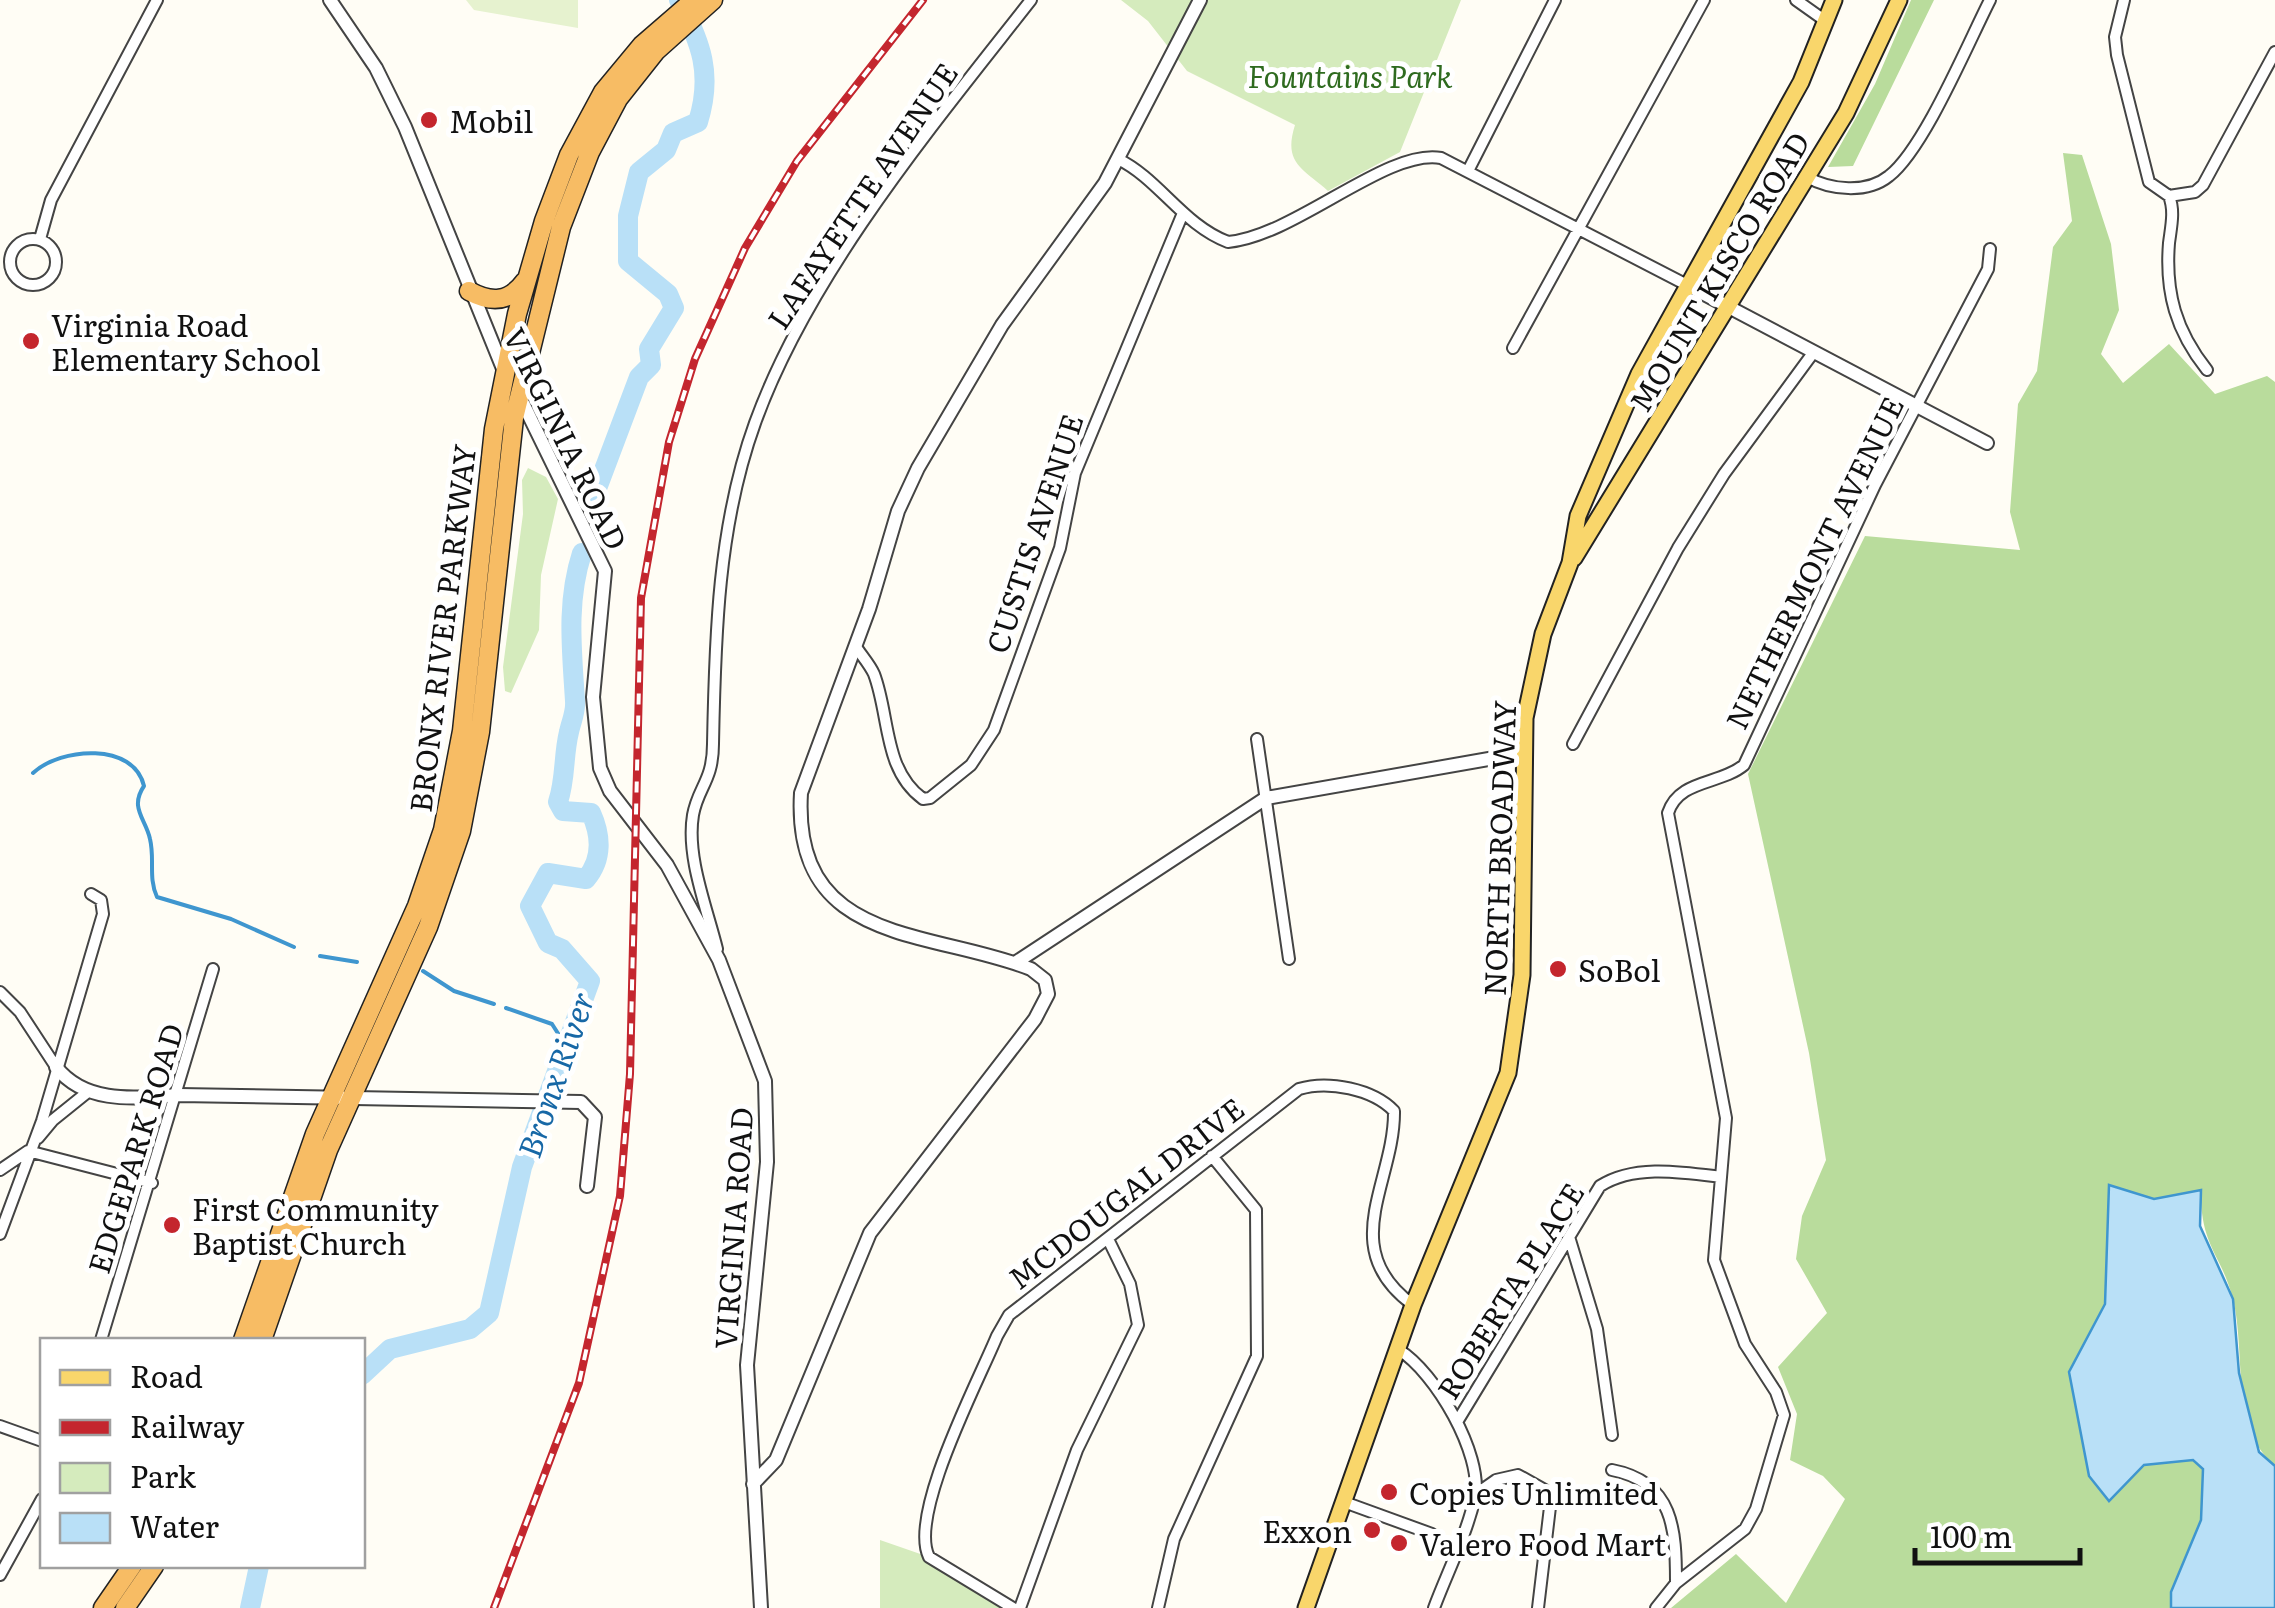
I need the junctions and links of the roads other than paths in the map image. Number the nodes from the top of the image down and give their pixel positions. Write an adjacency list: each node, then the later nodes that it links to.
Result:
1 (157, 0): 22 (street)
2 (330, 0): 26 (street, VIRGINIA ROAD)
3 (1031, 0): 43 (street, LAFAYETTE AVENUE)
4 (1200, 0): 16 (street)
5 (1556, 0): 17 (street)
6 (1704, 0): 21 (street)
7 (1796, 0): 13 (street)
8 (1834, 0): 13 (main road, NORTH BROADWAY)
9 (1899, 0): 18 (main road, MOUNT KISCO ROAD)
10 (1990, 0): 18 (street)
11 (2124, 0): 19 (street)
12 (703, 3): 14 (highway, BRONX RIVER PARKWAY)
13 (1827, 22): 25 (main road, NORTH BROADWAY)
14 (670, 28): 24 (highway, BRONX RIVER PARKWAY); 32 (highway, BRONX RIVER PARKWAY)
15 (2275, 52): 19 (street)
16 (1118, 159): 20 (street); 36 (street)
17 (1469, 169): 20 (street); 21 (street)
18 (1808, 178): 27 (main road, MOUNT KISCO ROAD)
19 (2169, 196): 30 (street)
20 (1183, 213): 36 (street, CUSTIS AVENUE)
21 (1579, 230): 25 (street); 28 (street)
22 (40, 239): 22 (street)
23 (1990, 250): 33 (street, NETHERMONT AVENUE)
24 (527, 276): 26 (highway); 31 (highway, BRONX RIVER PARKWAY)
25 (1687, 285): 27 (street); 35 (main road, NORTH BROADWAY)
26 (469, 291): 31 (street, VIRGINIA ROAD)
27 (1728, 308): 29 (street); 35 (main road, MOUNT KISCO ROAD)
28 (1513, 348)
29 (1814, 353): 33 (street); 38 (street)
30 (2207, 370)
31 (504, 373): 32 (street, VIRGINIA ROAD); 50 (highway, BRONX RIVER PARKWAY)
32 (518, 394): 43 (street, VIRGINIA ROAD); 51 (highway, BRONX RIVER PARKWAY)
33 (1914, 407): 34 (street); 55 (street, NETHERMONT AVENUE)
34 (1988, 443)
35 (1570, 563): 39 (main road, NORTH BROADWAY)
36 (856, 647): 44 (street)
37 (1257, 738): 40 (street)
38 (1573, 744)
39 (1524, 752): 40 (street); 61 (main road, NORTH BROADWAY)
40 (1266, 798): 42 (street); 44 (street)
41 (91, 894): 47 (street)
42 (1288, 959)
43 (719, 960): 71 (street, VIRGINIA ROAD)
44 (1015, 963): 71 (street)
45 (213, 970): 49 (street, EDGEPARK ROAD)
46 (0, 992): 47 (street)
47 (56, 1067): 48 (street); 52 (street)
48 (89, 1091): 49 (street); 52 (street)
49 (178, 1094): 50 (street); 56 (street, EDGEPARK ROAD)
50 (330, 1098): 51 (street); 63 (highway, BRONX RIVER PARKWAY)
51 (350, 1098): 57 (street); 64 (highway, BRONX RIVER PARKWAY)
52 (28, 1151): 54 (street); 56 (street); 58 (street)
53 (1212, 1156): 59 (street, MCDOUGAL DRIVE); 61 (street, MCDOUGAL DRIVE); 84 (street)
54 (0, 1170)
55 (1722, 1177): 60 (street, ROBERTA PLACE); 79 (street, NETHERMONT AVENUE)
56 (152, 1183): 62 (street, EDGEPARK ROAD)
57 (587, 1186)
58 (0, 1234)
59 (1108, 1238): 83 (street); 83 (street, MCDOUGAL DRIVE)
60 (1570, 1240): 66 (street, ROBERTA PLACE); 68 (street)
61 (1414, 1304): 65 (main road, NORTH BROADWAY)
62 (102, 1338)
63 (244, 1338)
64 (263, 1338)
65 (1399, 1350): 66 (street); 73 (main road, NORTH BROADWAY)
66 (1457, 1422): 72 (street)
67 (0, 1426): 69 (street)
68 (1612, 1435)
69 (40, 1441)
70 (1612, 1470): 79 (street)
71 (753, 1484): 82 (street, VIRGINIA ROAD)
72 (1476, 1494): 86 (street); 87 (street)
73 (1344, 1502): 75 (street); 85 (main road, NORTH BROADWAY)
74 (40, 1504): 78 (street)
75 (1432, 1534)
76 (131, 1568): 80 (highway)
77 (153, 1568): 81 (highway)
78 (0, 1575)
79 (1676, 1583): 88 (street, NETHERMONT AVENUE)
80 (103, 1608)
81 (126, 1608)
82 (761, 1608)
83 (1016, 1608)
84 (1158, 1608)
85 (1306, 1608)
86 (1434, 1608)
87 (1538, 1608)
88 (1656, 1608)

